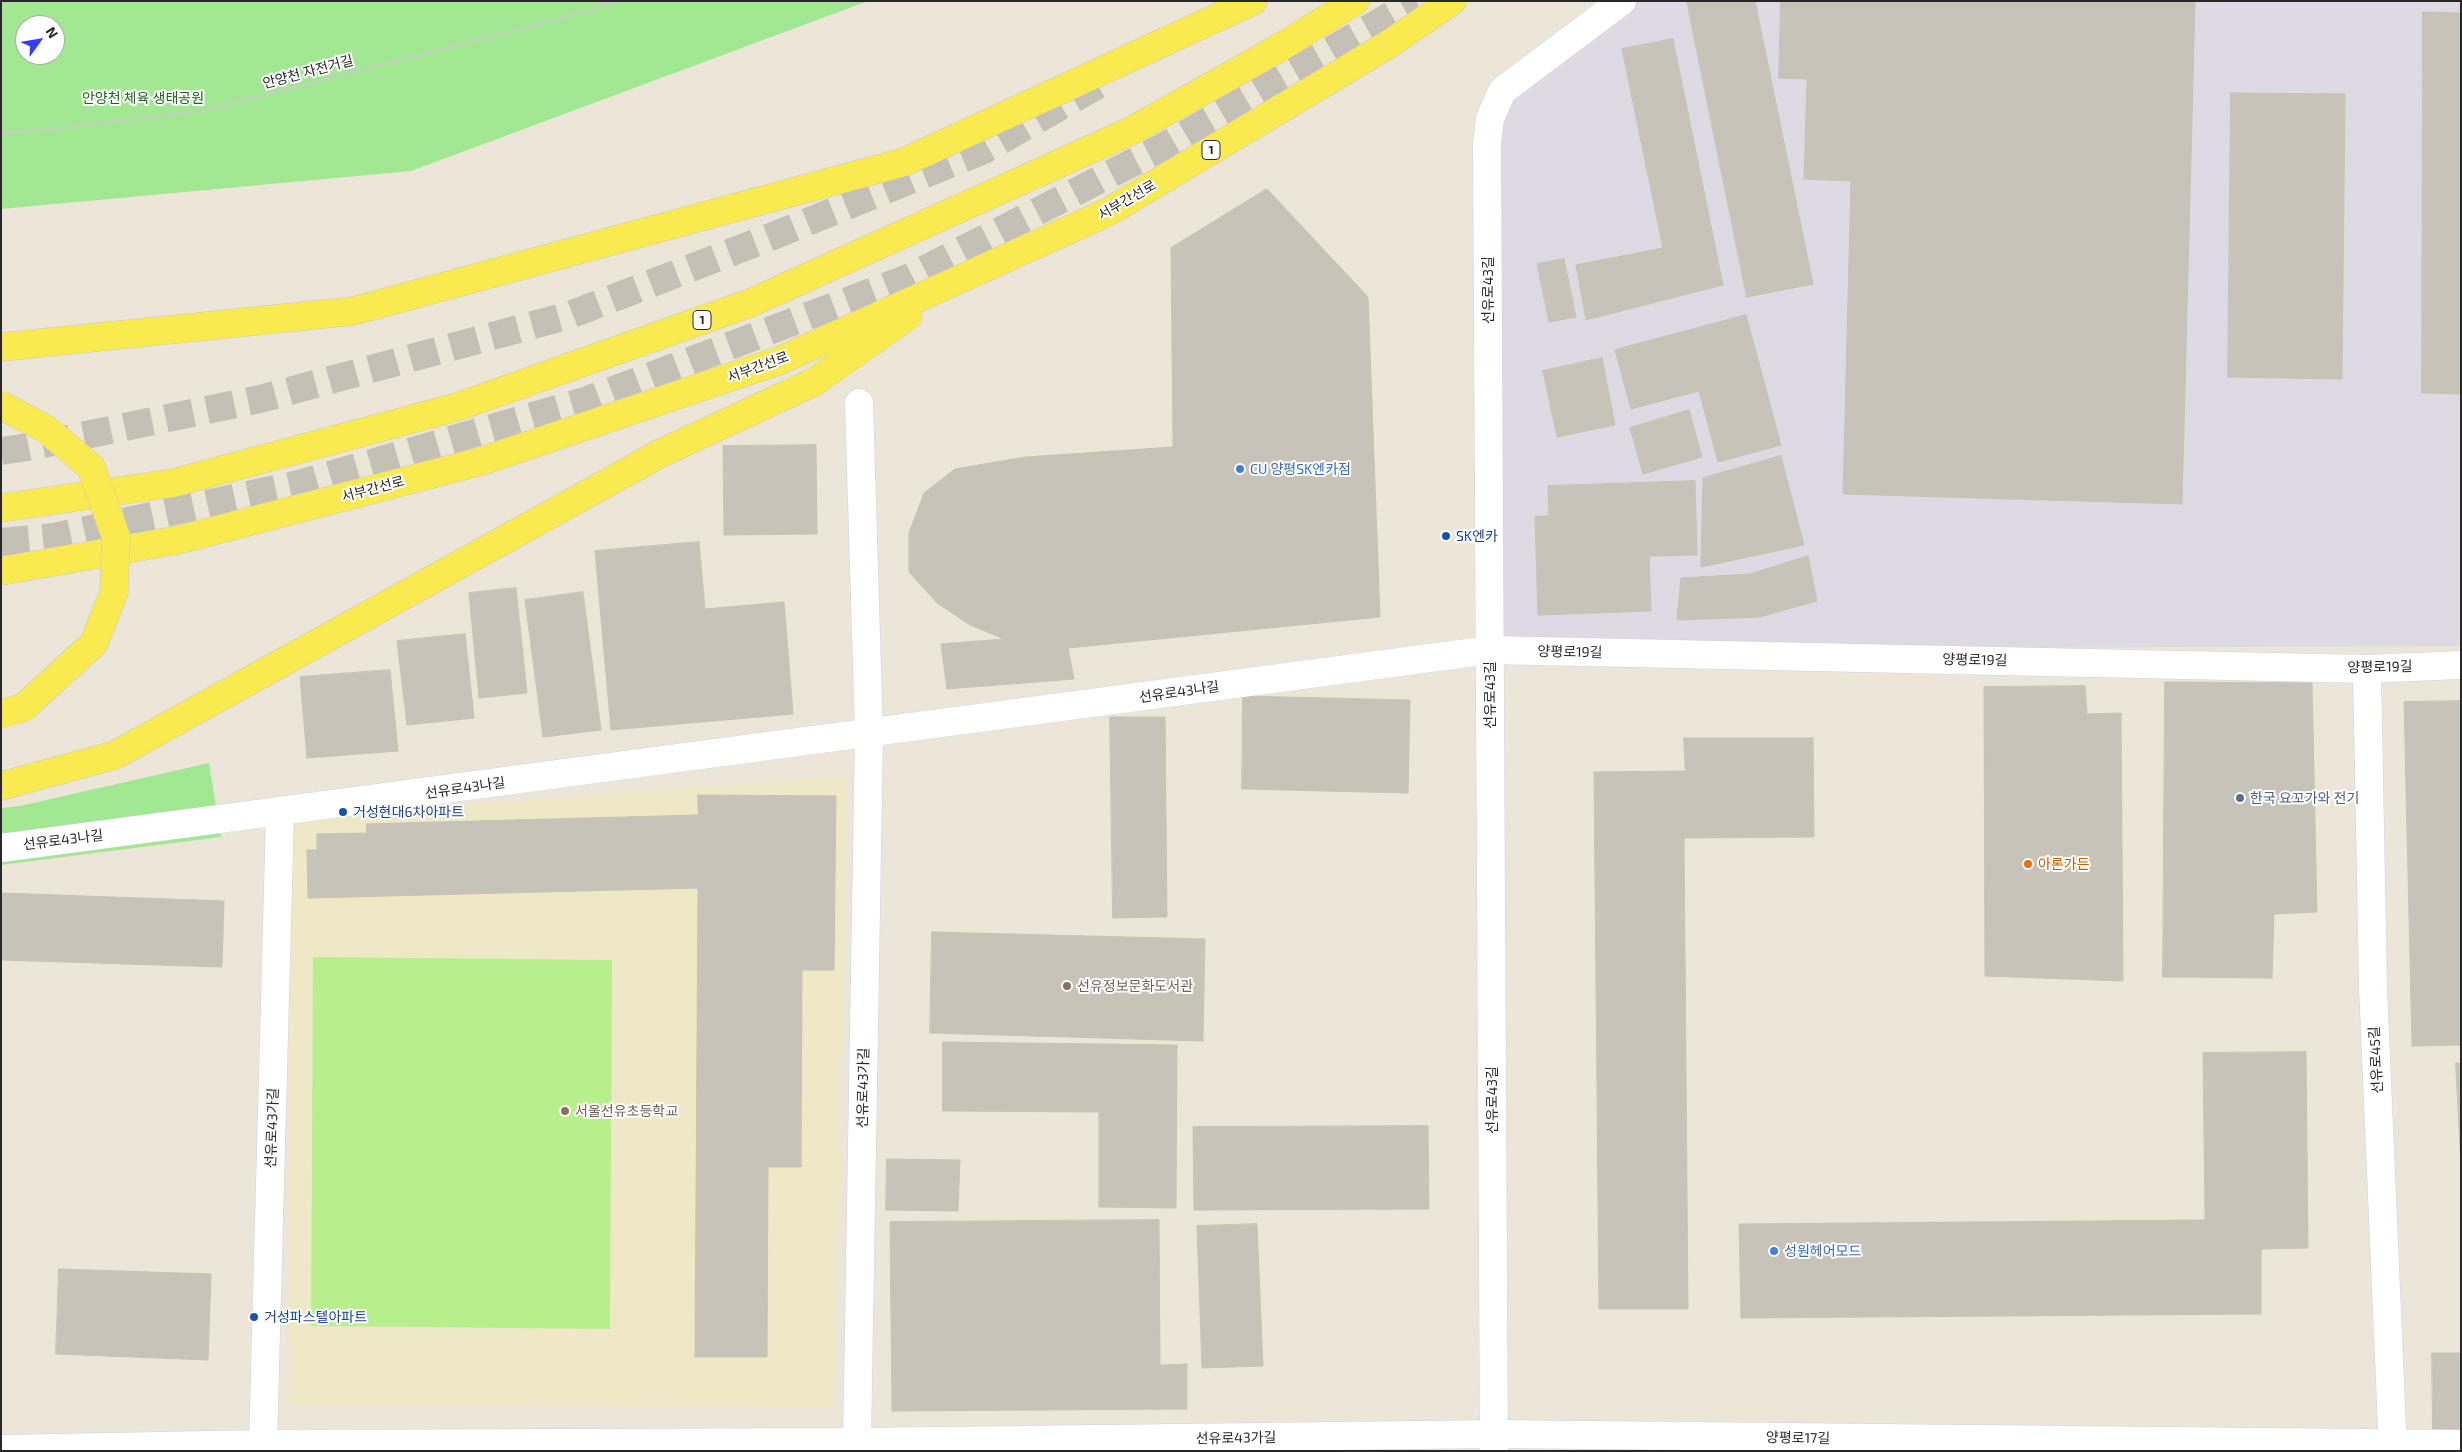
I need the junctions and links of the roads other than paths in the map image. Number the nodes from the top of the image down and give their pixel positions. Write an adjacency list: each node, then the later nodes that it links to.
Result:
1 (1253, 1): 6 (main road)
2 (1355, 1): 9 (main road, 1)
3 (1452, 1): 5 (main road, 서부간선로 / 1)
4 (1622, 1): 11 (street, 선유로43길)
5 (960, 279): 10 (main road, 서부간선로 / 1); 16 (main road)
6 (1, 347)
7 (859, 403): 15 (street)
8 (1, 404): 14 (main road, bridge)
9 (1, 508)
10 (1, 571)
11 (1490, 650): 13 (street, 양평로19길); 15 (street, 선유로43나길); 20 (street, 선유로43길)
12 (2461, 665): 13 (street, 양평로19길)
13 (2367, 668): 23 (street, 선유로45길)
14 (12, 711)
15 (869, 734): 17 (street, 선유로43나길); 19 (street, 선유로43가길)
16 (1, 786)
17 (280, 812): 18 (street, 선유로43나길); 21 (street, 선유로43가길)
18 (1, 848)
19 (857, 1442): 20 (street, 선유로43가길); 21 (street, 선유로43가길)
20 (1495, 1442): 23 (street, 양평로17길)
21 (263, 1444): 24 (street, 선유로43가길)
22 (2461, 1444): 23 (street, 양평로17길)
23 (2393, 1448)
24 (1, 1449)

